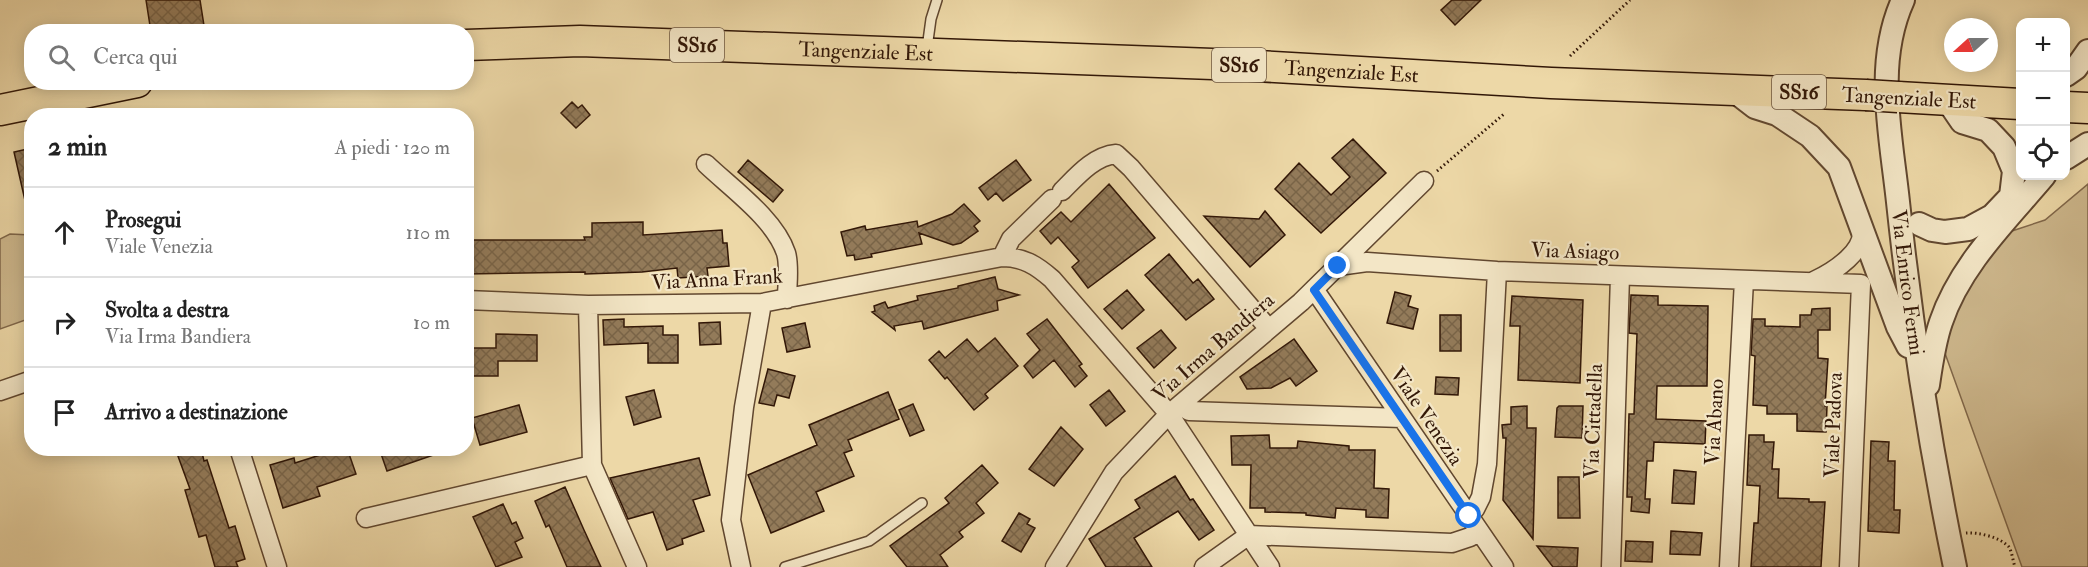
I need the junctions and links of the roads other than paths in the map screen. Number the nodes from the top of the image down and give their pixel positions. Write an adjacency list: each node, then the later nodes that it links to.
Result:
1 (937, 0): 5 (lane)
2 (1903, 0): 19 (street, Via Enrico Fermi)
3 (474, 45): 5 (main road, Tangenziale Est / SS16)
4 (2088, 51): 6 (street)
5 (927, 54): 8 (main road, Tangenziale Est / SS16)
6 (2070, 72)
7 (98, 90): 13 (main road)
8 (1733, 90): 9 (main road, Tangenziale Est / SS16, bridge); 21 (street)
9 (1947, 100): 10 (main road, Tangenziale Est / SS16); 20 (street)
10 (2016, 104)
11 (2070, 107): 12 (main road)
12 (2088, 108)
13 (0, 110)
14 (2088, 144): 15 (street)
15 (2070, 155)
16 (706, 164): 31 (street)
17 (2041, 180): 22 (street)
18 (1424, 182): 24 (street, Via Irma Bandiera)
19 (1898, 200): 20 (street); 36 (street, Via Enrico Fermi)
20 (1919, 224): 22 (street)
21 (1861, 225): 28 (street, Via Asiago); 36 (street)
22 (2003, 225): 39 (street)
23 (1002, 257): 31 (street, Via Anna Frank); 35 (street); 40 (street, Via Anna Frank)
24 (1338, 266): 25 (street, Via Asiago); 30 (street, Via Irma Bandiera)
25 (1497, 271): 26 (street, Via Asiago); 45 (street)
26 (1620, 276): 27 (street, Via Asiago); 57 (street, Via Cittadella)
27 (1744, 280): 28 (street, Via Asiago); 58 (street, Via Abano)
28 (1811, 282): 29 (street, Via Asiago)
29 (1861, 284): 59 (street, Viale Padova)
30 (1314, 290): 35 (street, Via Irma Bandiera); 41 (street, Viale Venezia)
31 (787, 299): 33 (street, Via Anna Frank)
32 (474, 300): 34 (street, Via Anna Frank)
33 (762, 303): 34 (street, Via Anna Frank); 51 (street)
34 (588, 305): 43 (street)
35 (1269, 329): 40 (street, Via Irma Bandiera)
36 (1917, 362): 39 (street, Via Enrico Fermi)
37 (24, 383): 38 (street)
38 (0, 391)
39 (1925, 402): 60 (street, Via Enrico Fermi)
40 (1174, 410): 41 (street); 48 (street, Via Anna Frank); 53 (street, Via Irma Bandiera)
41 (1402, 418): 45 (street, Viale Venezia)
42 (242, 456): 49 (street)
43 (592, 465): 46 (street); 50 (street)
44 (922, 503): 52 (lane)
45 (1469, 516): 47 (street, Viale Venezia)
46 (366, 518)
47 (1479, 531): 48 (street); 56 (street, Viale Venezia)
48 (1249, 535): 54 (street); 55 (street, Via Anna Frank)
49 (277, 567)
50 (637, 567)
51 (741, 567)
52 (785, 567)
53 (1056, 567)
54 (1204, 567)
55 (1270, 567)
56 (1504, 567)
57 (1611, 567)
58 (1729, 567)
59 (1849, 567)
60 (1955, 567)

